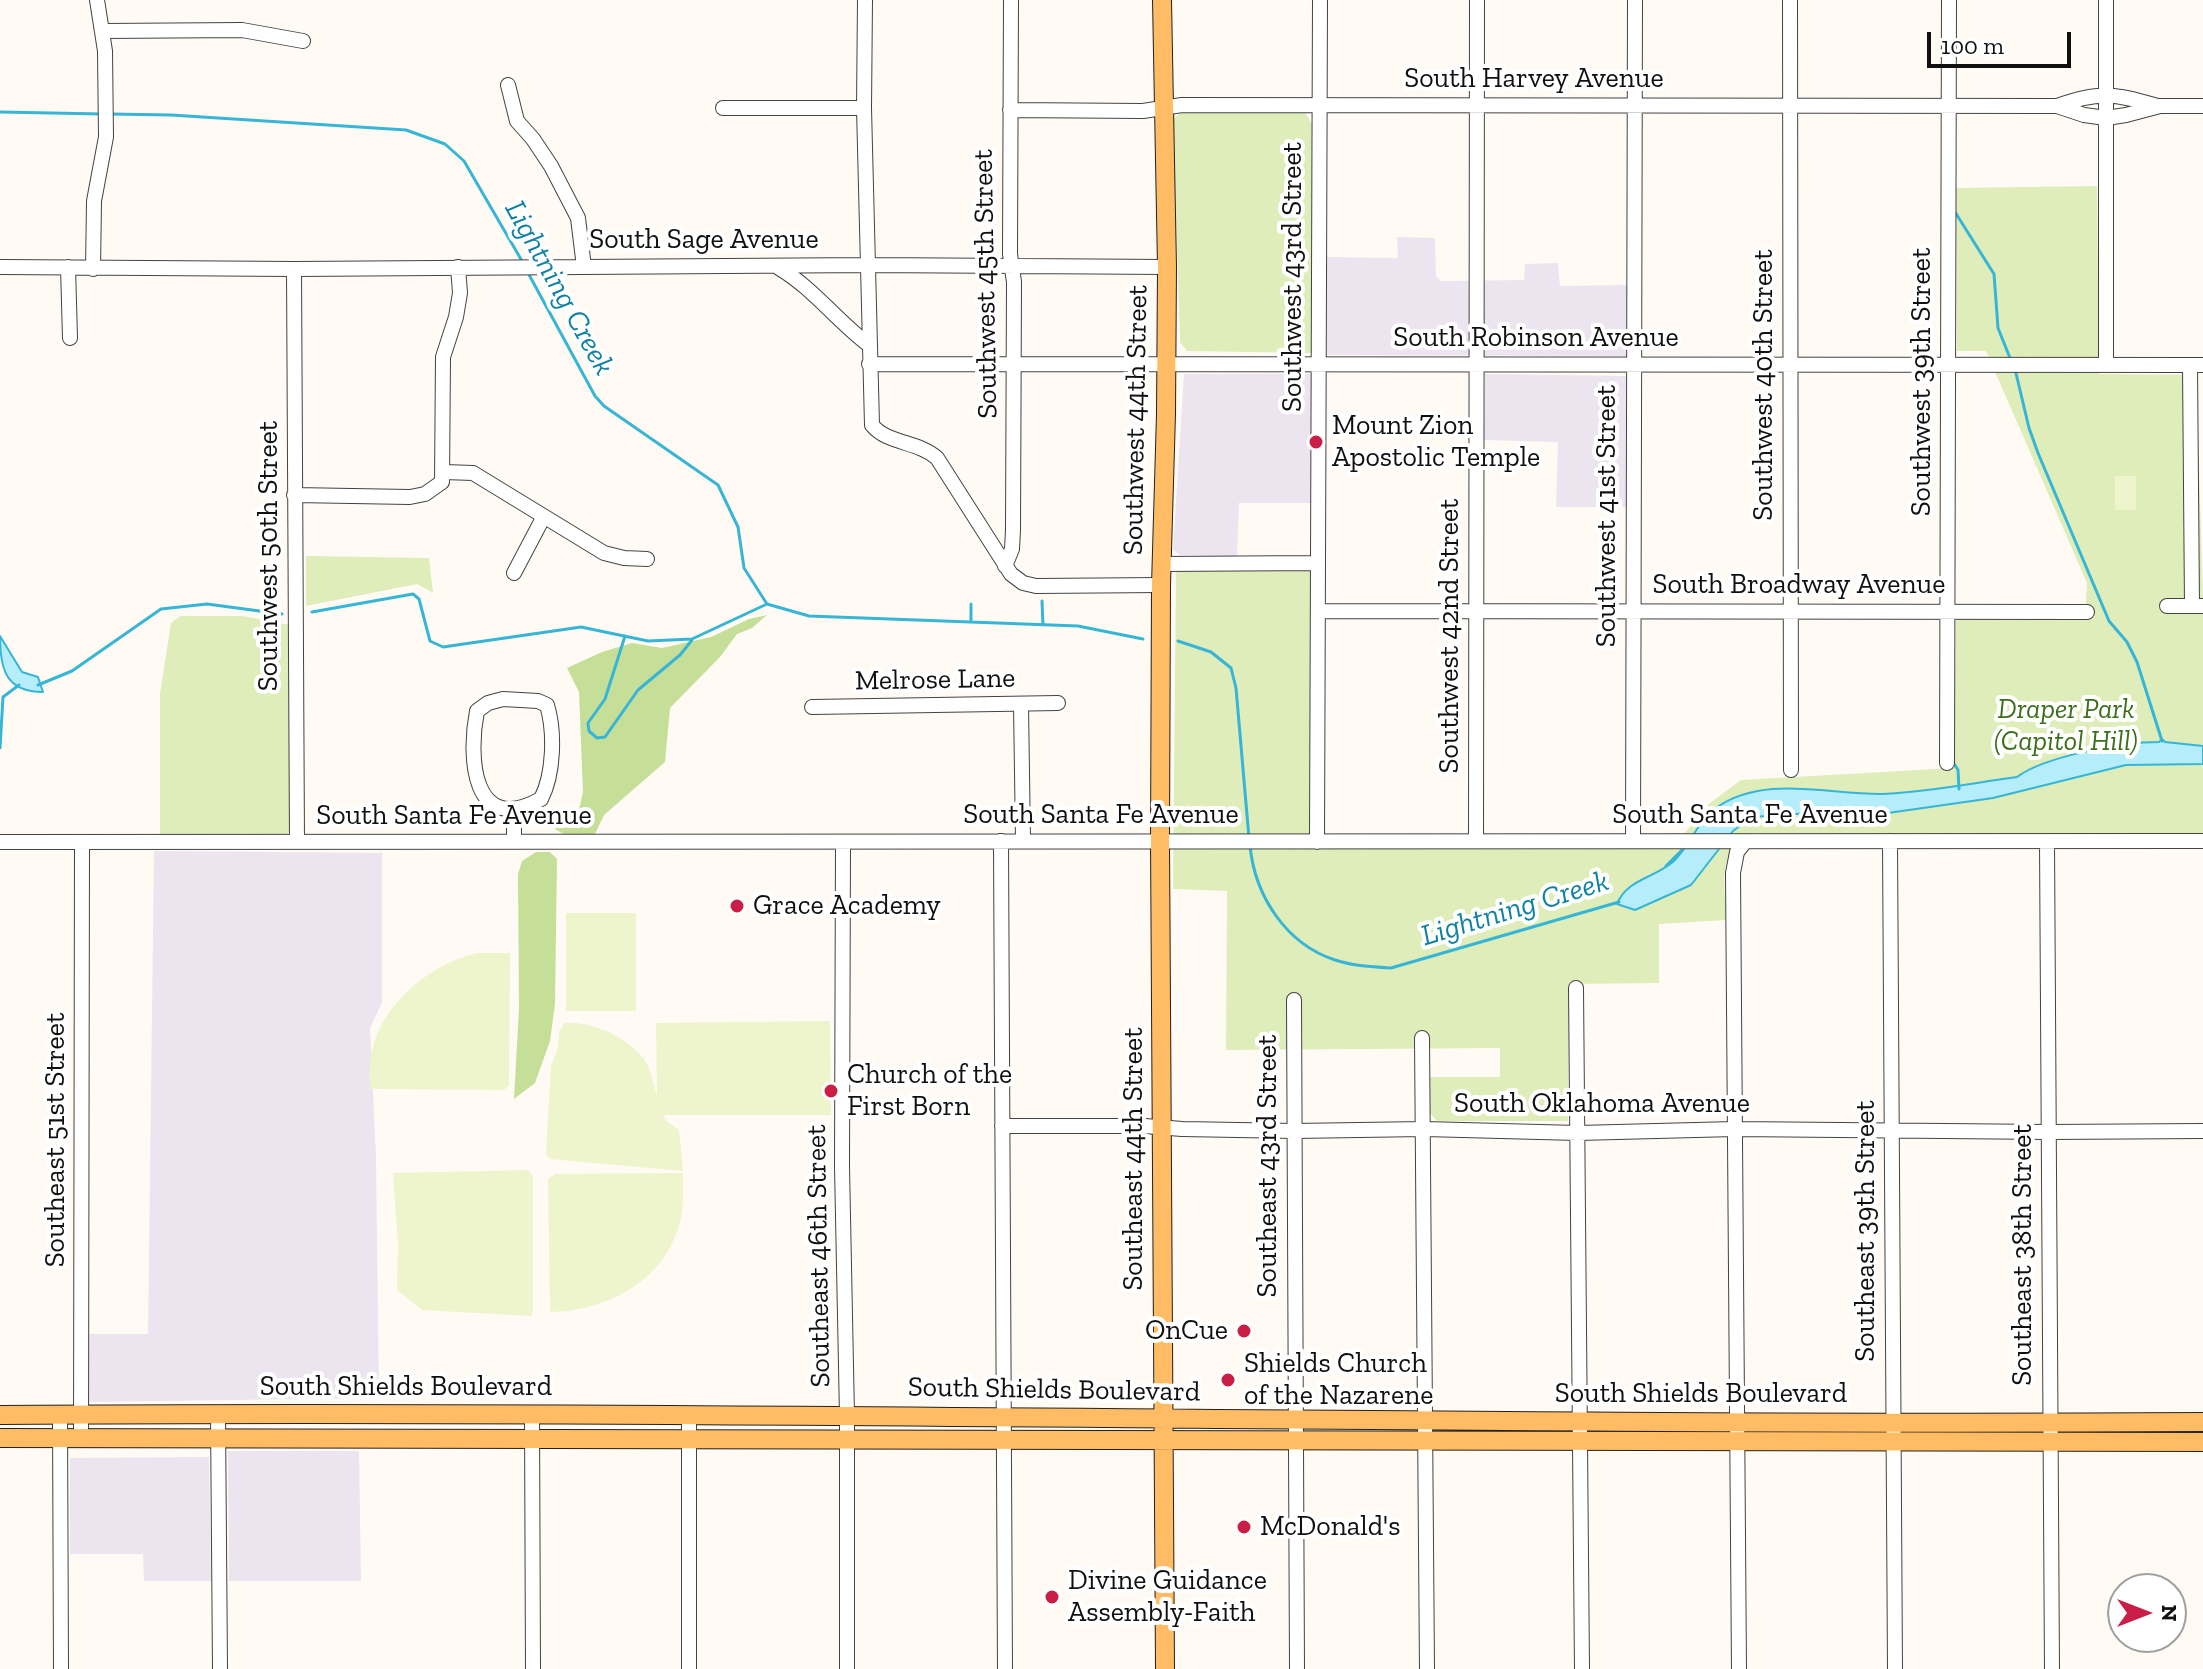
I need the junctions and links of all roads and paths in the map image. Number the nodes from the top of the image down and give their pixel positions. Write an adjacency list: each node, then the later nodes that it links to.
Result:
1 (97, 0): 11 (street)
2 (865, 0): 25 (street)
3 (1011, 0): 26 (street, Southwest 45th Street)
4 (1162, 0): 23 (main road, Southwest 44th Street)
5 (1320, 0): 15 (street, Southwest 43rd Street)
6 (1477, 0): 18 (street, Southwest 42nd Street)
7 (1635, 0): 16 (street, Southwest 41st Street)
8 (1790, 0): 17 (street, Southwest 40th Street)
9 (1949, 0): 19 (street, Southwest 39th Street)
10 (2106, 0): 14 (street)
11 (103, 31): 12 (street); 36 (street)
12 (303, 41)
13 (508, 85): 34 (street)
14 (2106, 95): 20 (street, South Harvey Avenue); 21 (street, South Harvey Avenue); 27 (street)
15 (1318, 105): 18 (street, South Harvey Avenue); 23 (street, South Harvey Avenue); 44 (street, Southwest 43rd Street)
16 (1634, 105): 17 (street, South Harvey Avenue); 18 (street, South Harvey Avenue); 45 (street, Southwest 41st Street)
17 (1790, 105): 19 (street, South Harvey Avenue); 46 (street, Southwest 40th Street)
18 (1477, 106): 40 (street, Southwest 42nd Street)
19 (1949, 106): 20 (street, South Harvey Avenue); 47 (street, Southwest 39th Street)
20 (2057, 106): 27 (street, South Harvey Avenue)
21 (2160, 106): 22 (street, South Harvey Avenue); 27 (street, South Harvey Avenue)
22 (2203, 106)
23 (1162, 107): 26 (street, South Harvey Avenue); 35 (main road, Southwest 44th Street)
24 (723, 108): 25 (street)
25 (864, 108): 28 (street)
26 (1010, 110): 30 (street, Southwest 45th Street)
27 (2106, 118): 48 (street)
28 (869, 265): 29 (street, South Sage Avenue); 30 (street, South Sage Avenue); 39 (street)
29 (777, 266): 34 (street, South Sage Avenue); 39 (street)
30 (1012, 266): 35 (street, South Sage Avenue); 42 (street, Southwest 45th Street)
31 (1, 267): 32 (street, South Sage Avenue)
32 (68, 267): 36 (street, South Sage Avenue); 38 (street)
33 (458, 267): 34 (street, South Sage Avenue); 37 (street, South Sage Avenue); 50 (street)
34 (584, 267)
35 (1167, 267): 43 (main road, Southwest 44th Street)
36 (93, 269): 37 (street, South Sage Avenue)
37 (294, 269): 51 (street, Southwest 50th Street)
38 (70, 338)
39 (869, 345): 41 (street)
40 (1477, 363): 44 (street, South Robinson Avenue); 45 (street, South Robinson Avenue); 62 (street, Southwest 42nd Street)
41 (869, 364): 42 (street, South Robinson Avenue); 56 (street)
42 (1013, 364): 43 (street, South Robinson Avenue); 56 (street, Southwest 45th Street)
43 (1167, 364): 44 (street, South Robinson Avenue); 55 (main road, Southwest 44th Street)
44 (1319, 364): 54 (street, Southwest 43rd Street)
45 (1633, 364): 46 (street, South Robinson Avenue); 63 (street, Southwest 41st Street)
46 (1790, 364): 47 (street, South Robinson Avenue); 64 (street, Southwest 40th Street)
47 (1947, 364): 48 (street, South Robinson Avenue); 65 (street, Southwest 39th Street)
48 (2106, 364): 49 (street, South Robinson Avenue)
49 (2196, 365): 60 (street)
50 (444, 472): 51 (street); 52 (street)
51 (294, 495): 82 (street, Southwest 50th Street)
52 (543, 518): 53 (street); 57 (street)
53 (647, 559)
54 (1318, 563): 55 (street); 61 (street, Southwest 43rd Street)
55 (1161, 564): 58 (main road, Southwest 44th Street)
56 (1005, 566): 58 (street)
57 (514, 573)
58 (1161, 585): 73 (main road, Southwest 44th Street)
59 (2167, 606): 60 (street)
60 (2197, 606)
61 (1319, 611): 62 (street, South Broadway Avenue); 85 (street, Southwest 43rd Street)
62 (1476, 611): 63 (street, South Broadway Avenue); 76 (street, Southwest 42nd Street)
63 (1633, 611): 64 (street, South Broadway Avenue); 77 (street, Southwest 41st Street)
64 (1791, 611): 65 (street, South Broadway Avenue); 71 (street, Southwest 40th Street)
65 (1948, 611): 66 (street, South Broadway Avenue); 70 (street, Southwest 39th Street)
66 (2087, 612)
67 (1058, 703): 68 (street, Melrose Lane)
68 (1021, 705): 69 (street, Melrose Lane); 75 (street)
69 (812, 707)
70 (1947, 763)
71 (1791, 770)
72 (514, 809): 72 (street); 83 (street)
73 (1160, 840): 75 (street, South Santa Fe Avenue); 85 (street, South Santa Fe Avenue); 92 (main road, Southeast 44th Street)
74 (1001, 841): 75 (street, South Santa Fe Avenue); 84 (street, South Santa Fe Avenue); 91 (street)
75 (1023, 841)
76 (1476, 841): 77 (street, South Santa Fe Avenue); 85 (street, South Santa Fe Avenue)
77 (1633, 841): 86 (street, South Santa Fe Avenue)
78 (1890, 841): 86 (street, South Santa Fe Avenue); 87 (street, South Santa Fe Avenue); 96 (street, Southeast 39th Street)
79 (2203, 841): 87 (street, South Santa Fe Avenue)
80 (0, 842): 81 (street, South Santa Fe Avenue)
81 (82, 842): 82 (street, South Santa Fe Avenue); 101 (street, Southeast 51st Street)
82 (297, 842): 83 (street, South Santa Fe Avenue)
83 (514, 842): 84 (street, South Santa Fe Avenue)
84 (843, 842): 106 (street, Southeast 46th Street)
85 (1317, 842)
86 (1745, 842): 94 (street)
87 (2047, 842): 98 (street, Southeast 38th Street)
88 (1576, 988): 99 (street)
89 (1294, 1000): 95 (street, Southeast 43rd Street)
90 (1422, 1038): 93 (street)
91 (1002, 1126): 92 (street, South Oklahoma Avenue); 107 (street)
92 (1162, 1127): 95 (street, South Oklahoma Avenue); 108 (main road, Southeast 44th Street)
93 (1424, 1129): 95 (street, South Oklahoma Avenue); 99 (street, South Oklahoma Avenue); 109 (street)
94 (1735, 1129): 96 (street, South Oklahoma Avenue); 99 (street, South Oklahoma Avenue); 113 (street)
95 (1294, 1131): 111 (street, Southeast 43rd Street)
96 (1891, 1131): 98 (street, South Oklahoma Avenue); 114 (street, Southeast 39th Street)
97 (2203, 1131): 98 (street, South Oklahoma Avenue)
98 (2048, 1132): 115 (street, Southeast 38th Street)
99 (1578, 1133): 112 (street)
100 (60, 1414): 101 (main road, South Shields Boulevard); 102 (main road, South Shields Boulevard); 117 (street)
101 (81, 1414): 103 (main road, South Shields Boulevard); 118 (street, Southeast 51st Street)
102 (0, 1415)
103 (218, 1415): 104 (main road, South Shields Boulevard); 119 (street)
104 (532, 1415): 105 (main road, South Shields Boulevard); 120 (street)
105 (689, 1415): 106 (main road, South Shields Boulevard); 121 (street)
106 (847, 1416): 107 (main road, South Shields Boulevard); 122 (street, Southeast 46th Street)
107 (1003, 1417): 108 (main road, South Shields Boulevard); 123 (street)
108 (1164, 1420): 111 (main road, South Shields Boulevard); 124 (main road, Southeast 44th Street)
109 (1425, 1421): 111 (main road, South Shields Boulevard); 112 (main road, South Shields Boulevard); 125 (street)
110 (2203, 1422): 115 (main road, South Shields Boulevard)
111 (1295, 1431): 124 (main road, South Shields Boulevard); 125 (main road, South Shields Boulevard); 134 (street, Southeast 43rd Street)
112 (1580, 1431): 113 (main road, South Shields Boulevard); 125 (main road, South Shields Boulevard); 136 (street)
113 (1738, 1431): 114 (main road, South Shields Boulevard); 137 (street)
114 (1894, 1432): 115 (main road, South Shields Boulevard); 138 (street, Southeast 39th Street)
115 (2050, 1432): 126 (main road, South Shields Boulevard); 139 (street, Southeast 38th Street)
116 (0, 1438): 117 (main road, South Shields Boulevard)
117 (60, 1438): 118 (main road, South Shields Boulevard); 127 (street)
118 (81, 1438): 119 (main road, South Shields Boulevard)
119 (218, 1438): 120 (main road, South Shields Boulevard); 128 (street)
120 (532, 1438): 121 (main road, South Shields Boulevard); 129 (street)
121 (689, 1438): 122 (main road, South Shields Boulevard); 130 (street)
122 (847, 1439): 123 (main road, South Shields Boulevard); 131 (street, Southeast 46th Street)
123 (1003, 1439): 124 (main road, South Shields Boulevard); 132 (street)
124 (1164, 1440): 133 (main road, Southeast 44th Street)
125 (1426, 1440): 135 (street)
126 (2203, 1442)
127 (61, 1669)
128 (220, 1669)
129 (533, 1669)
130 (689, 1669)
131 (847, 1669)
132 (1005, 1669)
133 (1165, 1669)
134 (1297, 1669)
135 (1427, 1669)
136 (1582, 1669)
137 (1739, 1669)
138 (1895, 1669)
139 (2052, 1669)

